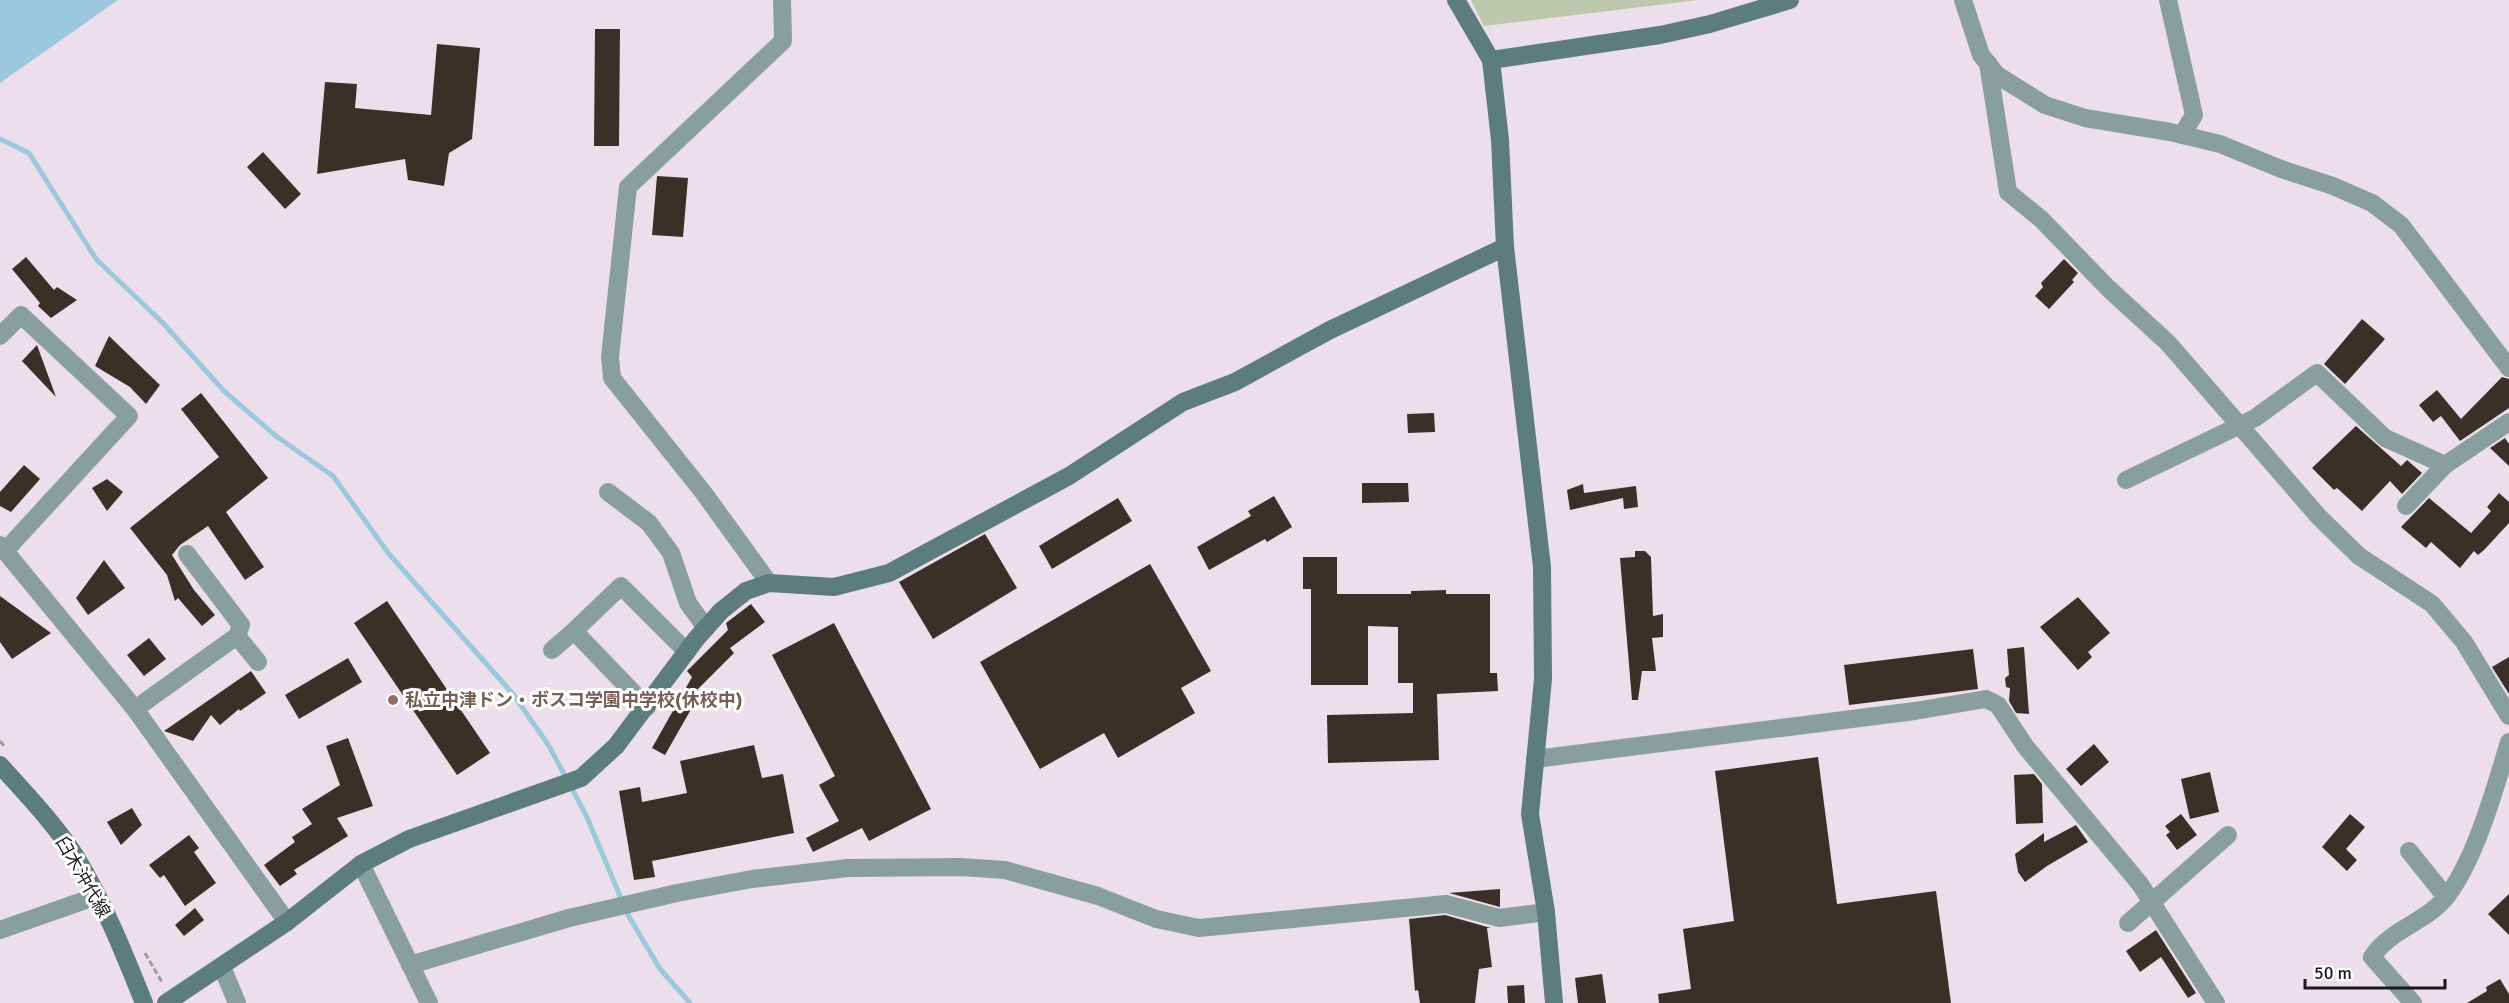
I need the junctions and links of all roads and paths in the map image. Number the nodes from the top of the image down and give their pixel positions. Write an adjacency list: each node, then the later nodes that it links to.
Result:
1 (782, 0): 20 (street)
2 (1456, 0): 6 (street)
3 (1790, 0): 6 (street)
4 (1963, 0): 7 (street)
5 (2168, 0): 8 (street)
6 (1491, 60): 9 (street)
7 (1988, 63): 8 (street); 13 (street)
8 (2182, 135): 11 (street)
9 (1505, 247): 20 (street); 31 (street)
10 (0, 336): 18 (street)
11 (2509, 368)
12 (2509, 423): 14 (street)
13 (2239, 426): 14 (street); 15 (street); 29 (street)
14 (2445, 465): 17 (street)
15 (2126, 480)
16 (608, 492): 21 (street)
17 (2406, 506)
18 (3, 548): 28 (street)
19 (187, 554): 23 (street)
20 (768, 583): 21 (street)
21 (706, 628): 25 (street)
22 (574, 631): 24 (street); 25 (street); 27 (street)
23 (237, 636): 26 (street); 28 (street)
24 (552, 650)
25 (687, 652): 27 (street)
26 (258, 662)
27 (647, 707): 35 (street)
28 (135, 710): 40 (street)
29 (2509, 716)
30 (2509, 742): 37 (street)
31 (1535, 759): 38 (street); 39 (street)
32 (0, 765): 36 (street, 臼木沖代線)
33 (2228, 835): 38 (street)
34 (2409, 851): 37 (street)
35 (361, 864): 40 (street); 43 (street)
36 (97, 896): 42 (street); 45 (street, 臼木沖代線)
37 (2446, 897): 51 (street)
38 (2152, 903): 41 (street); 50 (street)
39 (1546, 912): 43 (street); 49 (street)
40 (287, 922): 44 (street)
41 (2128, 922)
42 (0, 930)
43 (410, 965): 48 (street)
44 (222, 967): 46 (street); 47 (street)
45 (144, 1003)
46 (166, 1003)
47 (237, 1003)
48 (429, 1003)
49 (1554, 1003)
50 (2216, 1003)
51 (2412, 1003)

